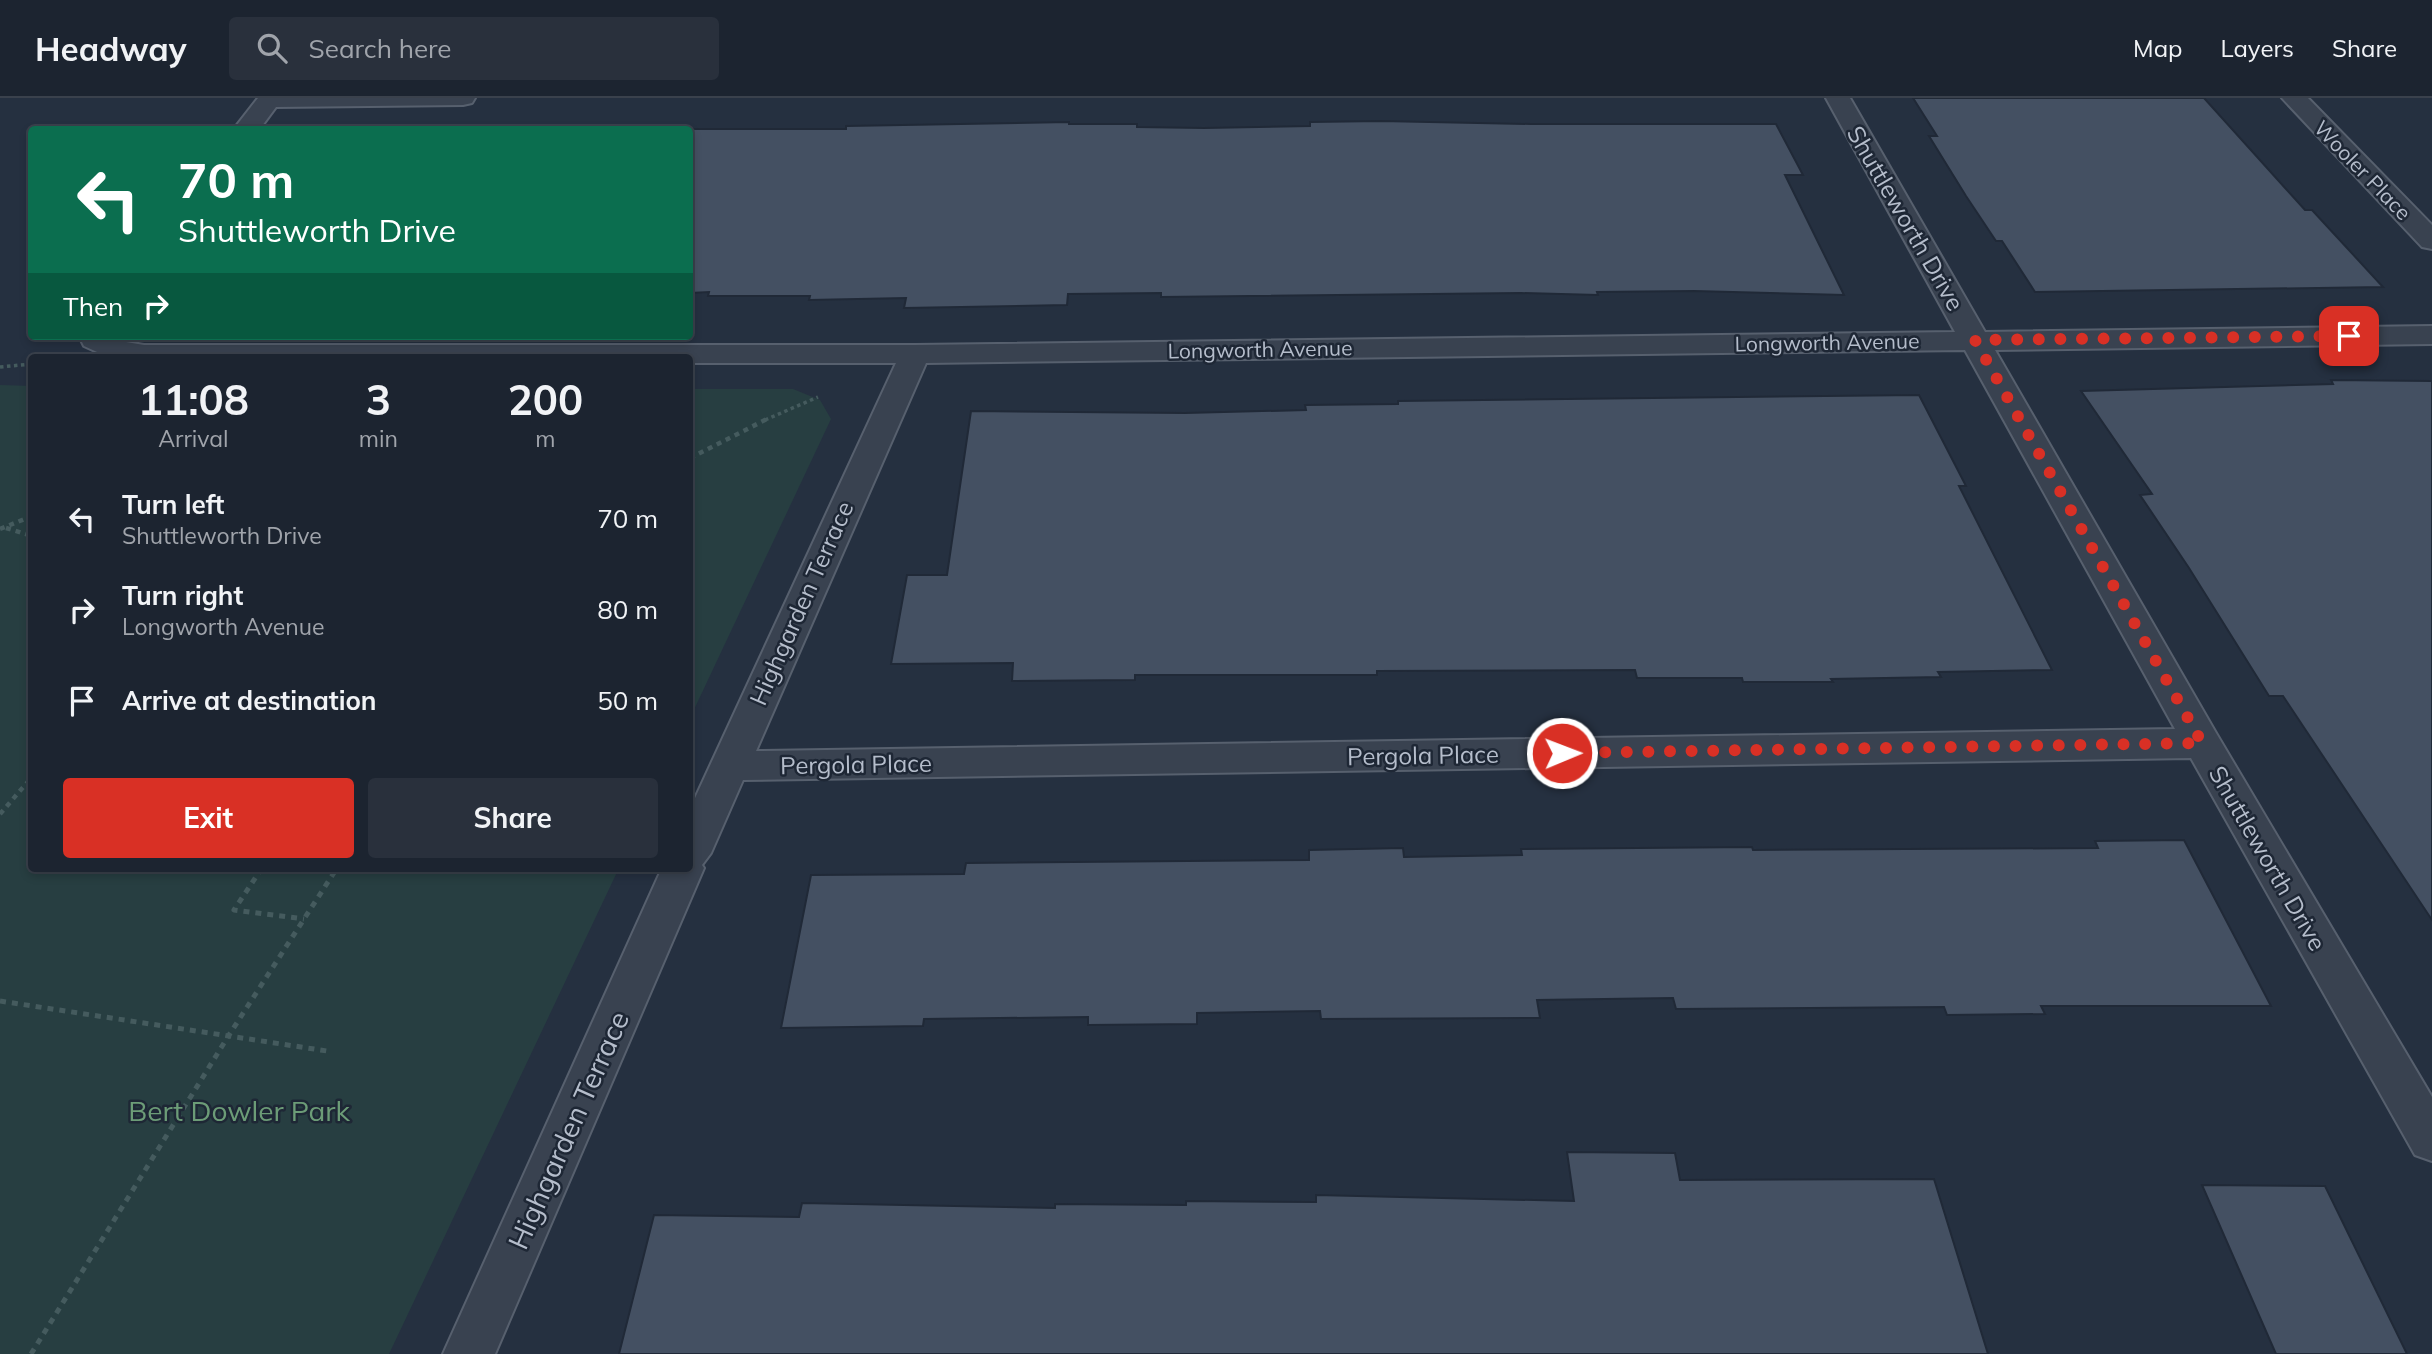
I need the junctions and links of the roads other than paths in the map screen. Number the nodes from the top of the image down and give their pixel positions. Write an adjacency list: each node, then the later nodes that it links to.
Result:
1 (463, 98): 4 (street)
2 (1838, 98): 9 (street, Shuttleworth Drive)
3 (2294, 98): 6 (street, Wooler Place)
4 (270, 99): 5 (street)
5 (248, 126)
6 (2432, 241)
7 (2432, 335): 9 (street, Longworth Avenue)
8 (95, 340): 11 (street, Longworth Avenue)
9 (1975, 340): 14 (street, Longworth Avenue); 15 (street, Shuttleworth Drive)
10 (144, 354): 13 (street, Longworth Avenue)
11 (144, 354)
12 (693, 354): 14 (street, Longworth Avenue)
13 (693, 354)
14 (915, 354): 16 (street, Highgarden Terrace)
15 (2202, 743): 16 (street, Pergola Place); 19 (street, Shuttleworth Drive)
16 (727, 766): 17 (street, Highgarden Terrace)
17 (693, 846)
18 (681, 872): 20 (street, Highgarden Terrace)
19 (2432, 1140)
20 (469, 1354)

